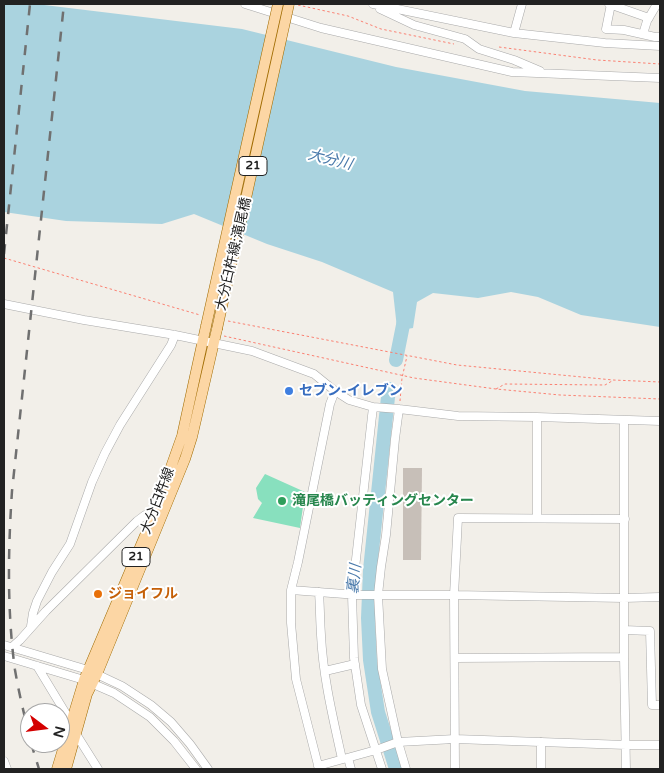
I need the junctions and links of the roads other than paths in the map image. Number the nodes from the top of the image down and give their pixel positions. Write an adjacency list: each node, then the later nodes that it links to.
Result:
1 (245, 4): 14 (street)
2 (278, 4): 17 (main road, 大分臼杵線;滝尾橋 / 21, bridge)
3 (289, 4): 17 (main road, 大分臼杵線;滝尾橋 / 21, bridge)
4 (369, 4): 14 (street)
5 (373, 4): 10 (street)
6 (522, 4): 10 (street)
7 (610, 4): 9 (street); 11 (street)
8 (657, 4): 9 (street)
9 (649, 18): 11 (street)
10 (514, 33): 13 (street)
11 (643, 34): 12 (street)
12 (660, 37)
13 (660, 46)
14 (547, 74): 15 (street)
15 (660, 78)
16 (4, 304): 18 (street)
17 (215, 331): 19 (main road, 21); 19 (street); 20 (street); 45 (main road, 大分臼杵線 / 21)
18 (174, 336): 19 (street); 36 (street)
19 (203, 342): 26 (main road, 大分臼杵線 / 21)
20 (335, 391): 21 (street); 29 (street)
21 (373, 407): 22 (street); 31 (street)
22 (397, 409): 23 (street); 32 (street)
23 (537, 417): 24 (street); 27 (street)
24 (624, 420): 25 (street); 28 (street)
25 (660, 421)
26 (155, 512): 36 (street); 45 (main road, 大分臼杵線 / 21)
27 (537, 518): 28 (street); 33 (street)
28 (625, 519): 35 (street)
29 (291, 590): 30 (street); 57 (street)
30 (319, 592): 31 (street); 44 (street)
31 (355, 595): 32 (street); 42 (street)
32 (376, 595): 33 (street); 50 (street)
33 (454, 595): 35 (street); 41 (street)
34 (660, 597): 35 (street)
35 (624, 598): 37 (street)
36 (31, 626): 38 (street)
37 (624, 630): 40 (street); 46 (street)
38 (8, 646): 45 (street)
39 (4, 656): 43 (street)
40 (624, 657): 41 (street); 52 (street)
41 (455, 658): 49 (street)
42 (355, 664): 44 (street); 54 (street)
43 (37, 666): 45 (street); 47 (street)
44 (325, 670): 55 (street)
45 (90, 677): 47 (main road, 大分臼杵線 / 21); 48 (main road, 大分臼杵線 / 21); 62 (street); 63 (street)
46 (660, 705)
47 (71, 722): 59 (main road, 大分臼杵線 / 21)
48 (76, 734): 60 (main road, 大分臼杵線 / 21); 61 (street)
49 (455, 739): 50 (street); 51 (street); 67 (street)
50 (397, 742): 54 (street); 66 (street)
51 (541, 742): 52 (street); 68 (street)
52 (626, 745): 53 (street); 69 (street)
53 (660, 745)
54 (379, 749): 55 (street); 65 (street)
55 (345, 759): 57 (street); 64 (street)
56 (4, 761): 58 (street)
57 (318, 768)
58 (7, 769)
59 (57, 769)
60 (66, 769)
61 (98, 769)
62 (196, 769)
63 (208, 769)
64 (351, 769)
65 (382, 769)
66 (406, 769)
67 (455, 769)
68 (541, 769)
69 (626, 769)

